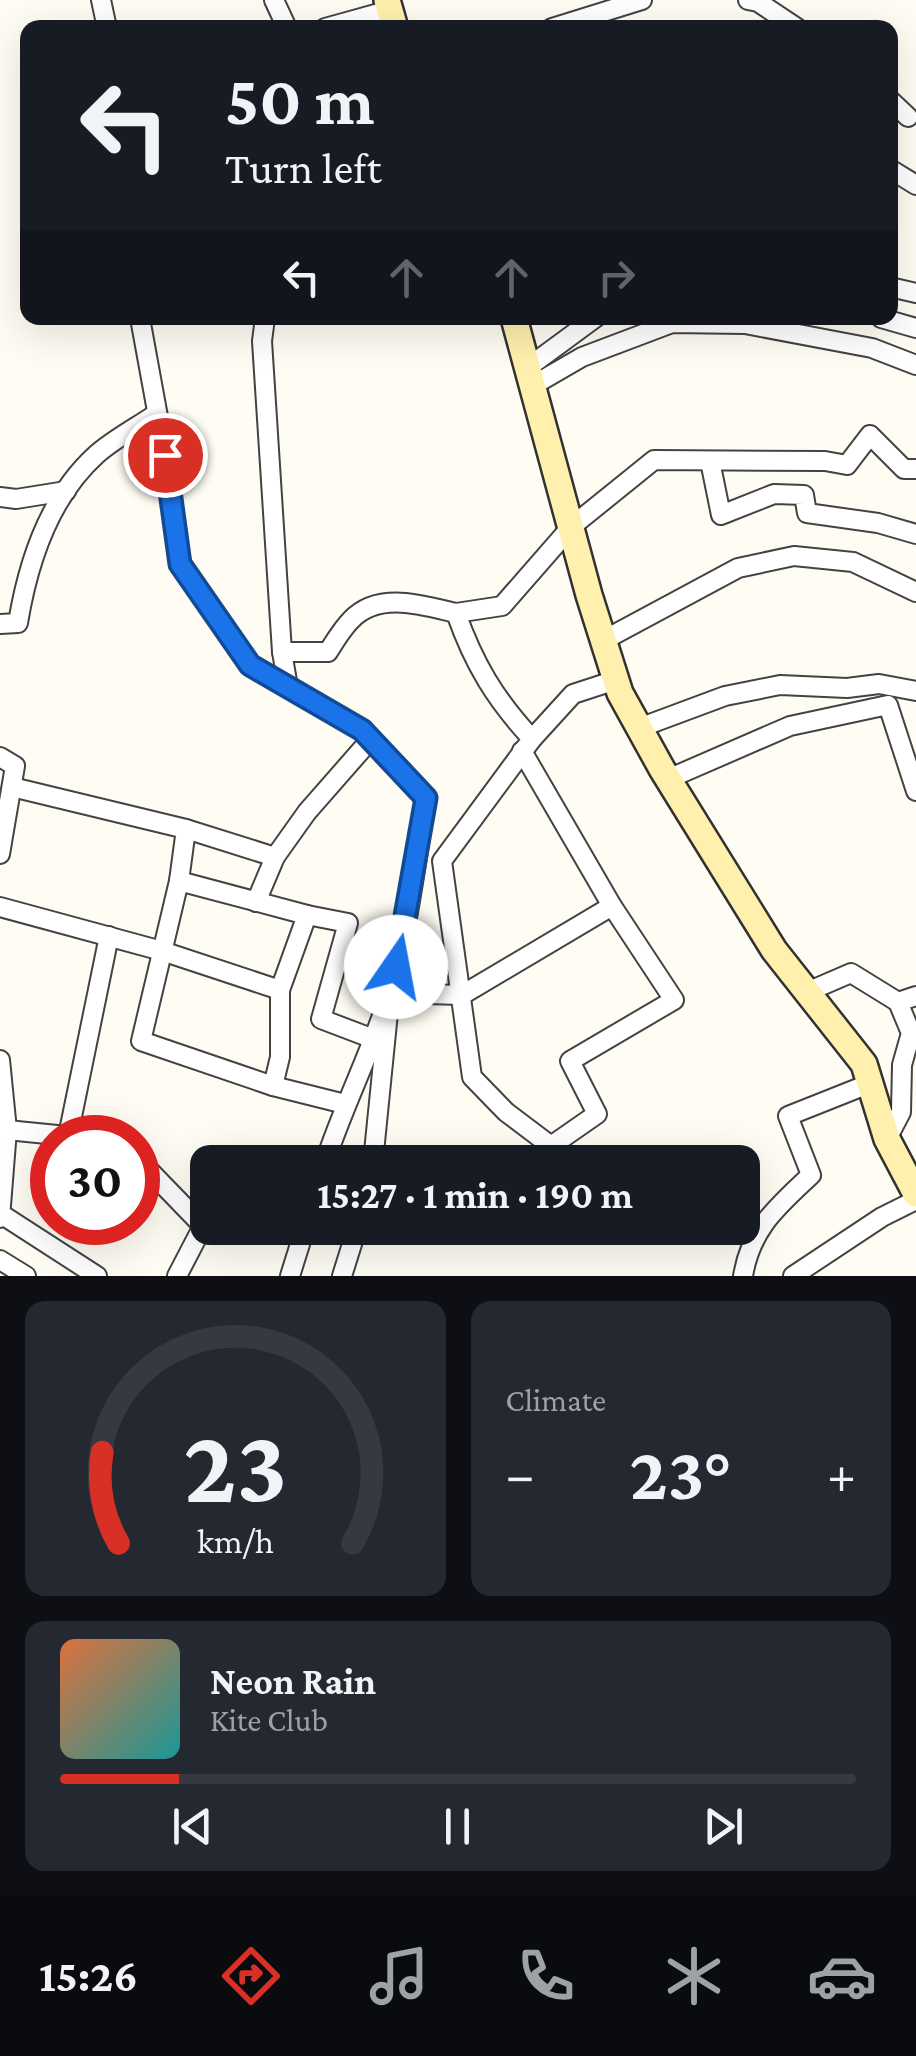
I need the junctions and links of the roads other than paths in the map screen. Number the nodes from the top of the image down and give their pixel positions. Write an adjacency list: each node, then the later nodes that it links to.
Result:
1 (642, 0): 5 (street)
2 (748, 0): 6 (street)
3 (391, 12): 4 (street)
4 (358, 20)
5 (578, 20)
6 (785, 20)
7 (898, 108): 8 (street)
8 (908, 117)
9 (141, 325): 17 (street)
10 (264, 325): 28 (street)
11 (516, 325): 16 (street)
12 (587, 325): 16 (street)
13 (667, 325): 16 (street)
14 (750, 325): 15 (street)
15 (916, 365)
16 (530, 377): 22 (street)
17 (156, 414): 20 (street); 30 (street)
18 (710, 461): 19 (street); 22 (street); 23 (street)
19 (916, 468)
20 (66, 491): 21 (street); 26 (street)
21 (0, 497)
22 (571, 528): 25 (street); 27 (street)
23 (916, 534)
24 (916, 592): 27 (street)
25 (456, 613): 28 (street); 34 (street)
26 (0, 624)
27 (604, 640): 29 (street)
28 (282, 652): 30 (street)
29 (616, 680): 32 (street); 34 (street)
30 (288, 686): 33 (street)
31 (916, 692): 32 (street)
32 (639, 728): 36 (street)
33 (371, 739): 41 (street); 51 (street)
34 (527, 745): 44 (street); 52 (street)
35 (0, 757): 37 (street)
36 (668, 779): 38 (street); 50 (street)
37 (12, 787): 39 (street); 40 (street)
38 (916, 791)
39 (186, 829): 41 (street); 42 (street)
40 (0, 854)
41 (275, 856): 43 (street)
42 (178, 881): 43 (street); 48 (street)
43 (256, 902): 46 (street)
44 (612, 906): 52 (street); 52 (street)
45 (0, 907): 47 (street)
46 (307, 915): 49 (street); 54 (street)
47 (110, 936): 48 (street); 59 (street)
48 (162, 951): 49 (street); 57 (street)
49 (280, 990): 57 (street)
50 (807, 992): 53 (street); 56 (street)
51 (390, 993): 52 (street); 54 (street); 64 (street)
52 (462, 995)
53 (907, 999): 62 (street)
54 (371, 1038): 58 (street)
55 (0, 1060): 60 (street)
56 (871, 1083): 62 (street); 76 (street)
57 (273, 1086): 58 (street)
58 (345, 1104): 63 (street)
59 (72, 1115)
60 (7, 1130): 61 (street); 67 (street)
61 (30, 1132)
62 (887, 1140): 66 (street)
63 (331, 1145)
64 (375, 1145)
65 (160, 1182): 73 (street)
66 (916, 1197): 77 (street)
67 (0, 1216): 72 (street)
68 (300, 1245): 74 (street)
69 (352, 1245): 75 (street)
70 (0, 1260): 71 (street)
71 (26, 1276)
72 (97, 1276)
73 (177, 1276)
74 (290, 1276)
75 (342, 1276)
76 (743, 1276)
77 (793, 1276)

